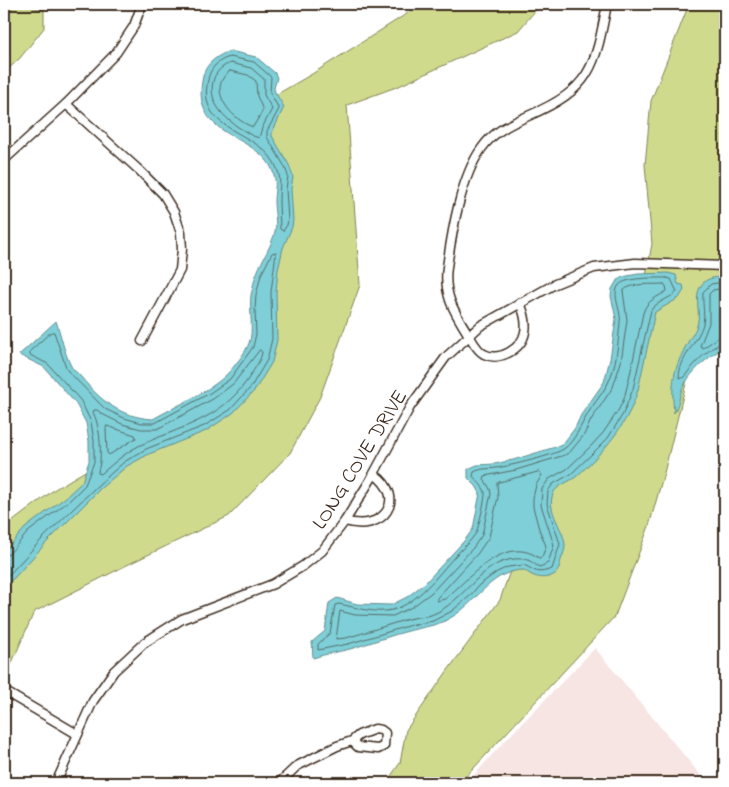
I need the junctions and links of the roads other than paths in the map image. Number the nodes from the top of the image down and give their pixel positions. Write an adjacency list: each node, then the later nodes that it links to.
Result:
1 (142, 4): 3 (street)
2 (607, 4): 7 (street)
3 (66, 104): 4 (street); 8 (street)
4 (4, 160)
5 (725, 266): 6 (street, LONG COVE DRIVE)
6 (520, 303): 7 (street, LONG COVE DRIVE); 7 (street)
7 (469, 335): 9 (street, LONG COVE DRIVE)
8 (142, 341)
9 (374, 474): 10 (street, LONG COVE DRIVE); 10 (street)
10 (345, 521): 12 (street, LONG COVE DRIVE)
11 (4, 691): 12 (street)
12 (77, 734): 14 (street, LONG COVE DRIVE)
13 (352, 741): 15 (street)
14 (56, 783)
15 (279, 783)

